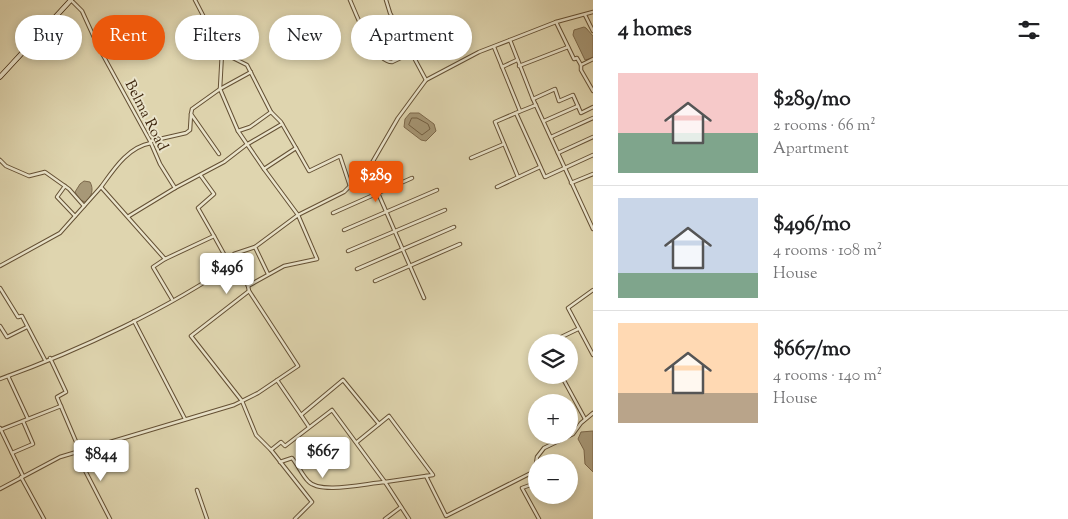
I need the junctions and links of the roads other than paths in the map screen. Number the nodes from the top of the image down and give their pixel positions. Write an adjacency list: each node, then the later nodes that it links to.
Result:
1 (71, 0): 24 (main road); 42 (street, Belma Road)
2 (195, 0): 6 (street)
3 (350, 0): 7 (street)
4 (386, 0): 8 (street)
5 (593, 12): 9 (street)
6 (203, 15)
7 (355, 15)
8 (393, 15)
9 (585, 15): 10 (street); 11 (street)
10 (556, 22): 12 (street); 14 (street)
11 (593, 31)
12 (510, 40): 13 (street); 19 (street)
13 (494, 47): 22 (street); 25 (street)
14 (568, 47): 20 (street); 21 (street)
15 (593, 59): 20 (street)
16 (222, 60): 26 (street)
17 (237, 60): 23 (street)
18 (415, 60): 25 (street)
19 (517, 60): 21 (street); 22 (street)
20 (581, 65): 27 (street)
21 (520, 66): 28 (street)
22 (502, 67): 32 (street)
23 (251, 72): 26 (street); 33 (street)
24 (0, 77)
25 (426, 80): 54 (street)
26 (220, 89): 35 (street); 39 (street)
27 (593, 92)
28 (533, 99): 29 (street); 30 (street)
29 (536, 105): 32 (street); 37 (street)
30 (578, 106): 31 (street); 37 (street)
31 (593, 107)
32 (520, 111): 34 (street)
33 (271, 112): 38 (street); 39 (street)
34 (516, 113): 43 (street); 51 (street)
35 (190, 114): 42 (street); 47 (street)
36 (593, 118): 40 (street)
37 (544, 121): 40 (street)
38 (282, 124): 44 (street); 45 (street)
39 (238, 131): 44 (street)
40 (551, 137): 46 (street)
41 (593, 137): 46 (street)
42 (150, 141): 62 (street); 64 (street, Belma Road)
43 (504, 144): 49 (street); 57 (street)
44 (246, 145): 53 (street); 56 (street)
45 (296, 148): 53 (street); 61 (street)
46 (558, 152): 52 (street)
47 (219, 154)
48 (593, 155): 52 (street)
49 (470, 158)
50 (0, 160): 60 (street)
51 (540, 167): 52 (street); 57 (street)
52 (564, 168): 59 (street)
53 (264, 169): 71 (street)
54 (365, 173): 61 (street); 66 (street)
55 (593, 174): 59 (street)
56 (200, 176): 64 (street); 78 (street)
57 (518, 177): 63 (street)
58 (412, 178): 66 (street)
59 (572, 183): 75 (street)
60 (65, 186): 67 (street); 72 (street)
61 (350, 186): 71 (street)
62 (101, 187): 67 (street); 73 (street)
63 (497, 187)
64 (175, 188): 73 (street)
65 (437, 190): 69 (street)
66 (378, 193): 69 (street); 70 (street)
67 (84, 206): 72 (street)
68 (445, 210): 77 (street)
69 (386, 212): 76 (street); 77 (street)
70 (333, 213)
71 (298, 215): 80 (street); 89 (street)
72 (75, 216): 85 (street)
73 (129, 216): 83 (street)
74 (454, 227): 81 (street)
75 (593, 229)
76 (344, 230)
77 (395, 232): 81 (street); 82 (street)
78 (214, 236): 83 (street); 86 (street)
79 (460, 244): 87 (street)
80 (255, 246): 84 (street); 89 (street)
81 (403, 249): 87 (street); 88 (street)
82 (348, 251)
83 (165, 259): 96 (street)
84 (237, 261): 86 (street); 91 (street)
85 (0, 266)
86 (230, 266): 96 (street)
87 (410, 266): 90 (street); 95 (street)
88 (357, 268)
89 (268, 274): 91 (street)
90 (375, 281)
91 (248, 286): 94 (street)
92 (0, 288): 99 (street)
93 (593, 290): 100 (street)
94 (249, 291): 107 (street); 109 (street)
95 (424, 298)
96 (172, 300): 97 (street)
97 (134, 321): 103 (street); 114 (street)
98 (0, 326): 99 (street)
99 (28, 327): 104 (street)
100 (578, 328): 101 (street); 102 (street)
101 (566, 334)
102 (593, 355)
103 (50, 358): 104 (street); 110 (street)
104 (45, 360): 105 (street)
105 (8, 376): 106 (street); 113 (street)
106 (0, 379)
107 (276, 380): 109 (street); 112 (street)
108 (566, 384): 115 (street)
109 (242, 401): 114 (street); 121 (street)
110 (61, 406): 113 (street); 122 (street)
111 (593, 413): 115 (street)
112 (301, 414): 117 (street); 118 (street)
113 (28, 419): 116 (street)
114 (185, 419): 122 (street)
115 (585, 419): 125 (street)
116 (23, 421): 119 (street); 123 (street)
117 (380, 424): 120 (street); 129 (street)
118 (310, 427): 120 (street); 121 (street)
119 (0, 430): 123 (street)
120 (357, 442): 130 (street)
121 (271, 450): 126 (street)
122 (80, 452): 124 (street)
123 (12, 453): 128 (street)
124 (76, 453): 128 (street); 139 (street)
125 (539, 454)
126 (280, 462): 130 (street); 141 (street)
127 (528, 475): 137 (street)
128 (22, 476): 132 (street); 138 (street)
129 (426, 476): 130 (street); 137 (street)
130 (385, 482): 136 (street)
131 (528, 486): 134 (street)
132 (0, 489)
133 (197, 490): 140 (street)
134 (528, 499)
135 (531, 504): 144 (street)
136 (400, 507): 142 (street); 143 (street)
137 (450, 518)
138 (44, 519)
139 (110, 519)
140 (207, 519)
141 (295, 519)
142 (385, 519)
143 (410, 519)
144 (539, 519)

